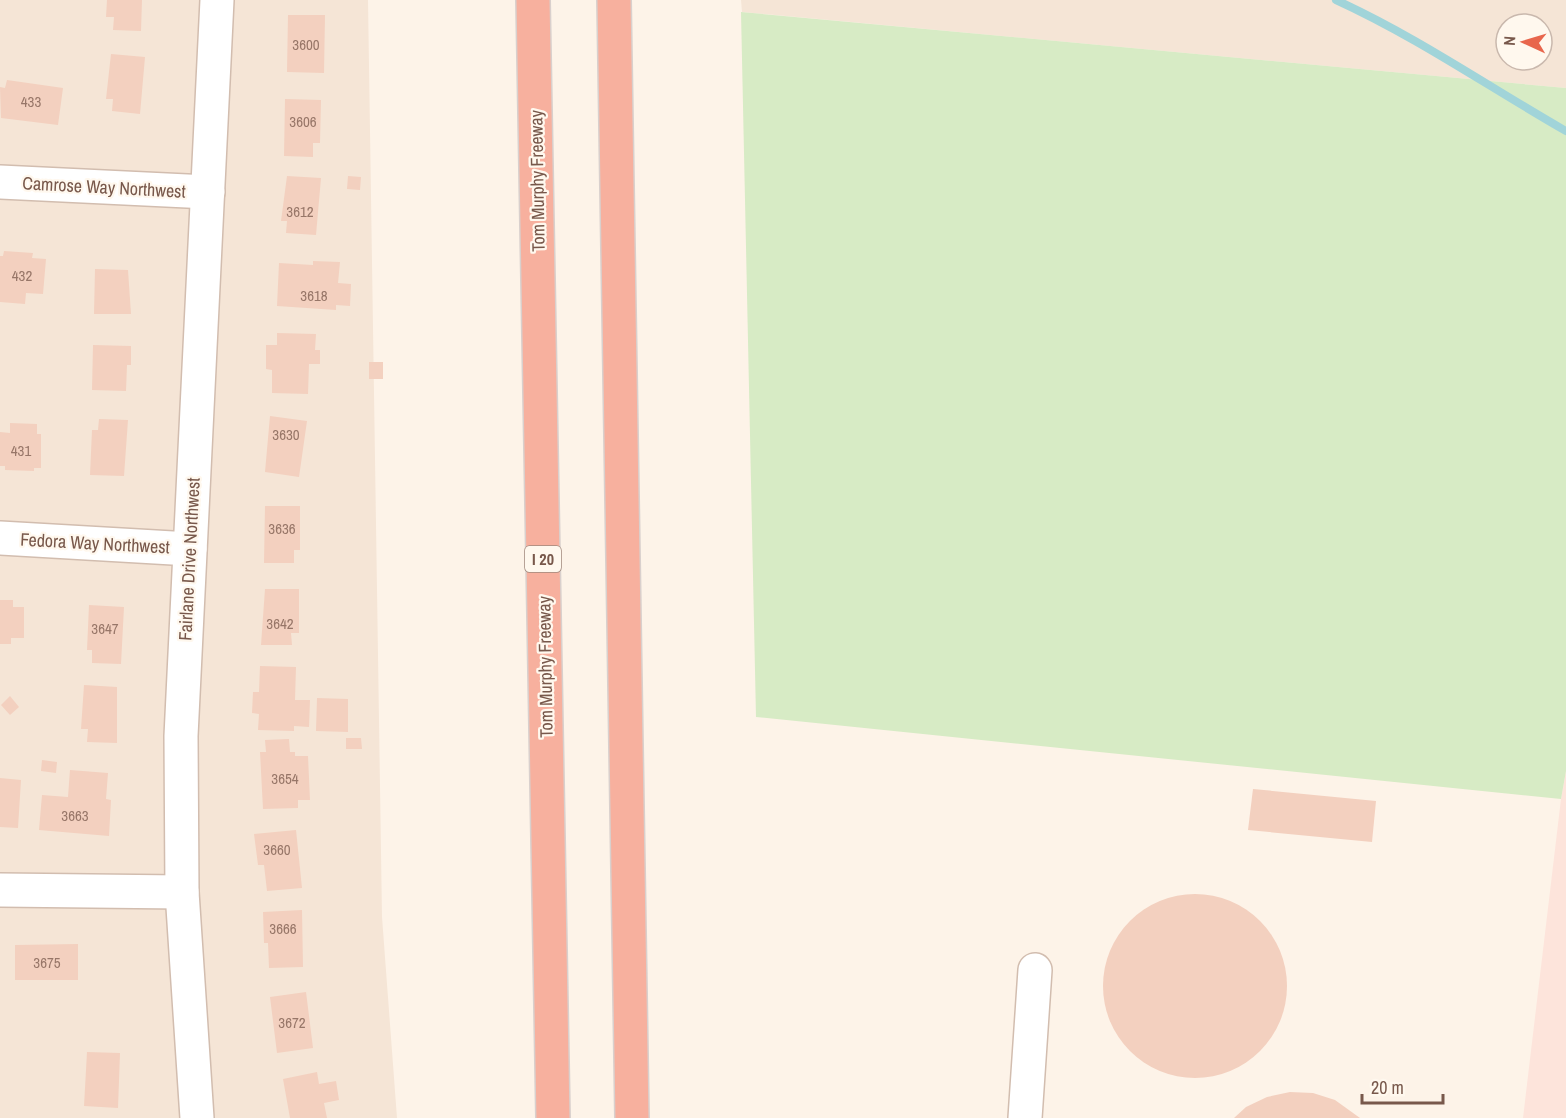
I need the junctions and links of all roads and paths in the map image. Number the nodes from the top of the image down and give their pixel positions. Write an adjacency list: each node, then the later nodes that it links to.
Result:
1 (217, 0): 5 (street, Fairlane Drive Northwest)
2 (533, 0): 12 (highway, Tom Murphy Freeway / I 20)
3 (615, 0): 13 (highway)
4 (0, 182): 5 (street, Camrose Way Northwest)
5 (208, 192): 7 (street, Fairlane Drive Northwest)
6 (0, 538): 7 (street, Fedora Way Northwest)
7 (190, 549): 9 (street, Fairlane Drive Northwest)
8 (0, 890): 9 (street)
9 (182, 892): 11 (street, Fairlane Drive Northwest)
10 (1035, 970): 14 (street)
11 (197, 1118)
12 (553, 1118)
13 (632, 1118)
14 (1025, 1118)

